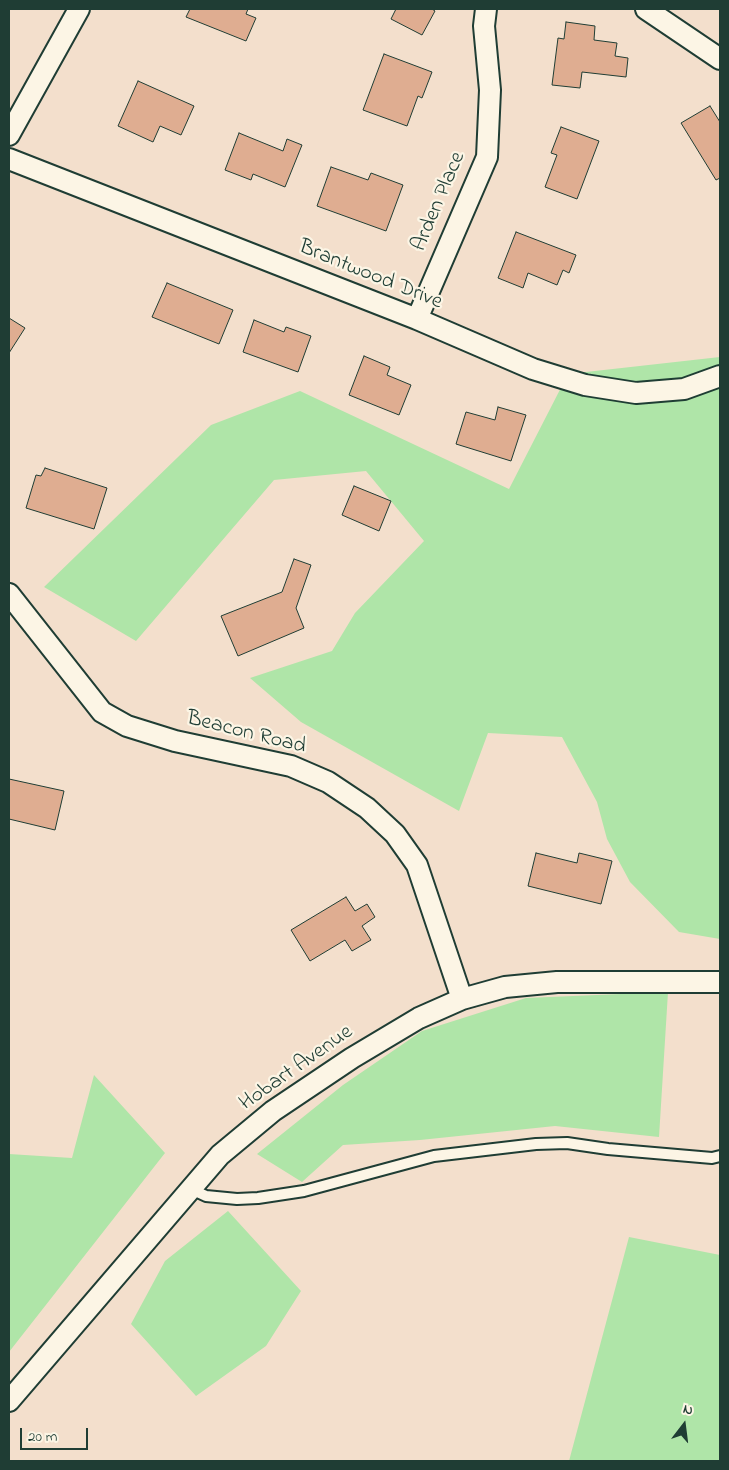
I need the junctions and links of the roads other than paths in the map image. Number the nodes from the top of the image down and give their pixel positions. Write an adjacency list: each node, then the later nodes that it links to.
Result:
1 (79, 9): 5 (street)
2 (486, 9): 7 (street, Arden Place)
3 (646, 9): 4 (street)
4 (720, 59)
5 (9, 135)
6 (9, 159): 7 (street, Brantwood Drive)
7 (417, 319): 8 (street, Brantwood Drive)
8 (720, 376)
9 (9, 594): 11 (street, Beacon Road)
10 (720, 982): 11 (street, Hobart Avenue)
11 (462, 999): 13 (street, Hobart Avenue)
12 (720, 1156): 13 (lane)
13 (191, 1189): 14 (street, Hobart Avenue)
14 (9, 1401)

